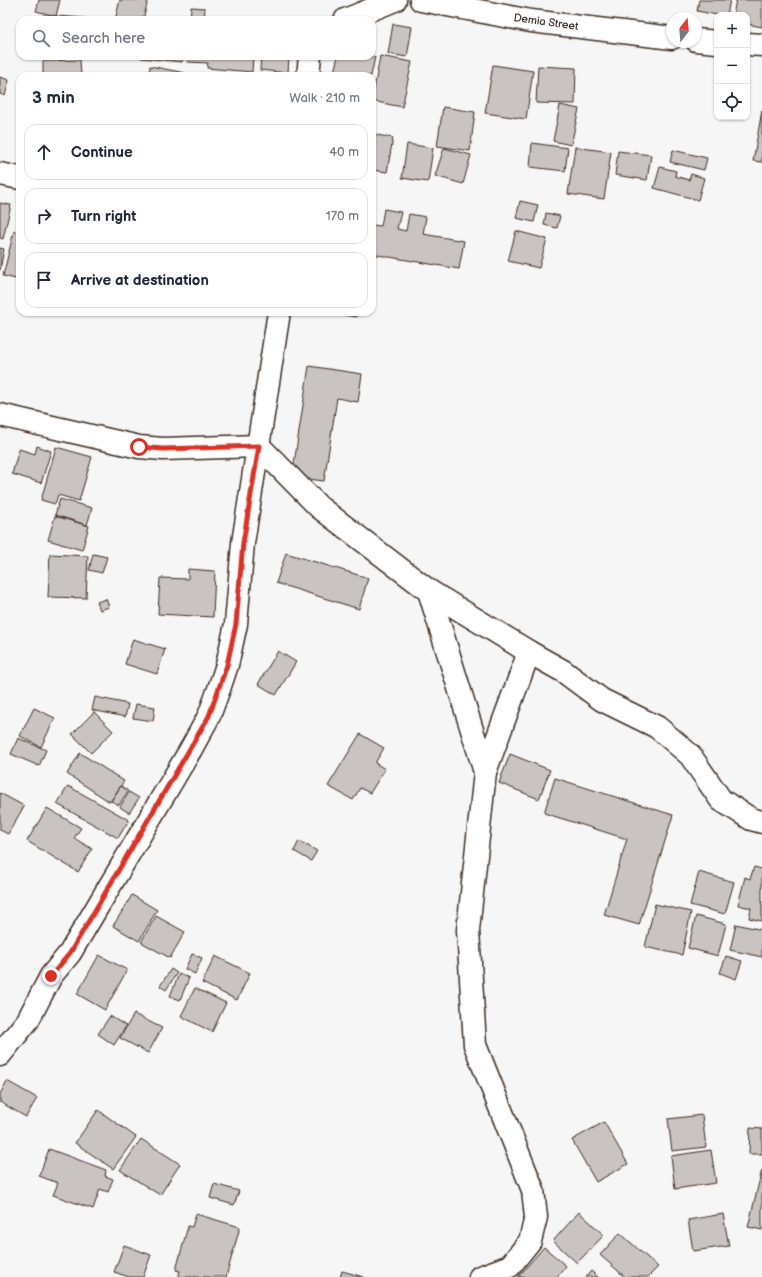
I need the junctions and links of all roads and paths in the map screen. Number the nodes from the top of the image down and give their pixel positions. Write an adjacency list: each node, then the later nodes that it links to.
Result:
1 (395, 0): 3 (street)
2 (421, 0): 4 (street, Demia Street)
3 (355, 16)
4 (666, 37)
5 (702, 41): 6 (street)
6 (714, 42)
7 (750, 44): 8 (street)
8 (762, 45)
9 (310, 60): 10 (street)
10 (308, 72)
11 (0, 174): 12 (street)
12 (16, 177)
13 (277, 316): 15 (street)
14 (0, 415): 15 (street)
15 (259, 446): 16 (street); 20 (street)
16 (429, 591): 17 (street); 18 (street)
17 (529, 652): 18 (street); 19 (street)
18 (486, 772): 21 (street)
19 (762, 822)
20 (0, 1055)
21 (480, 1277)

